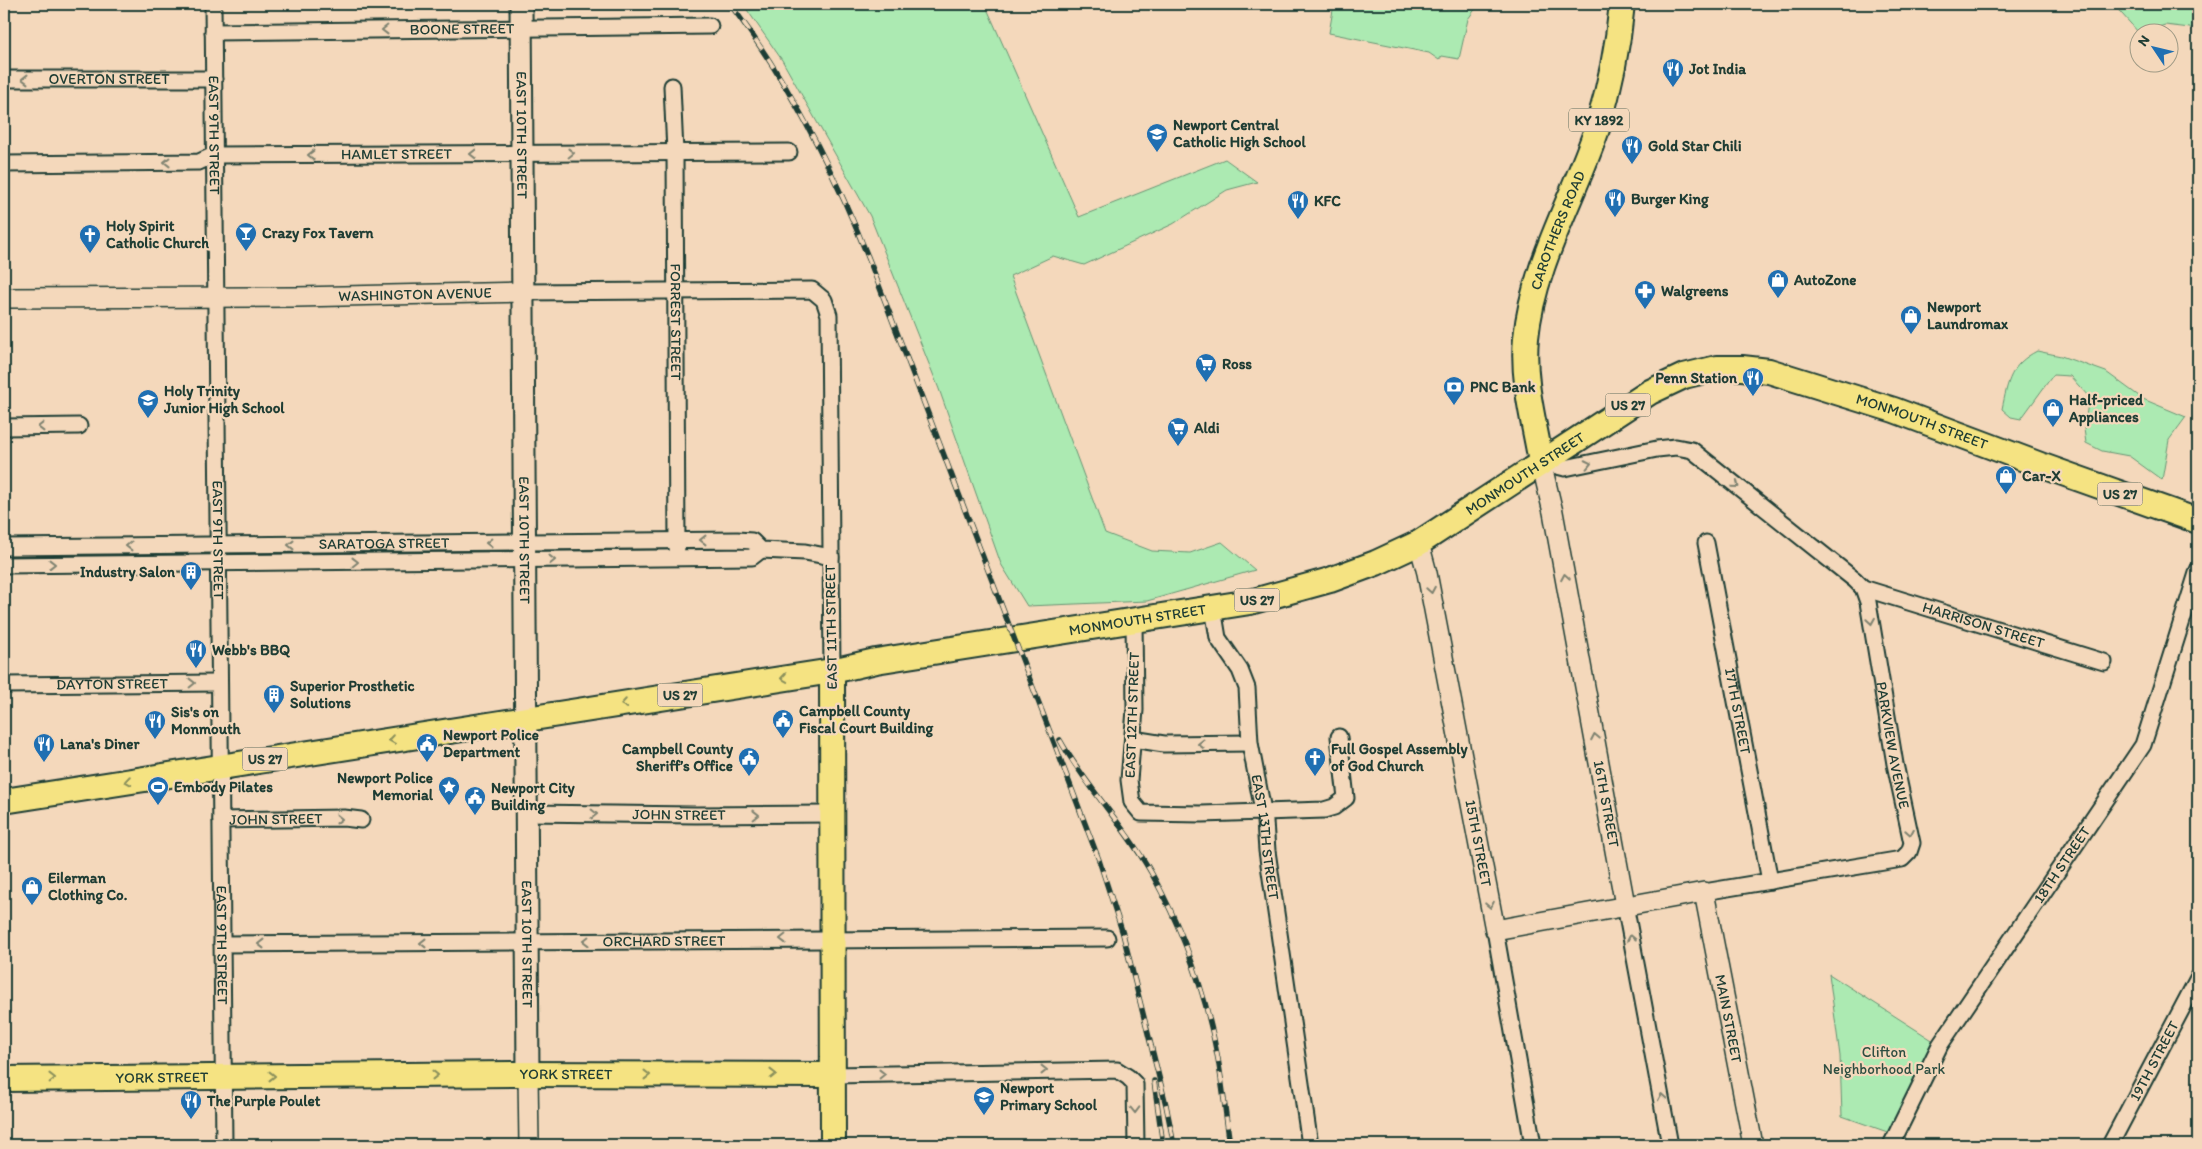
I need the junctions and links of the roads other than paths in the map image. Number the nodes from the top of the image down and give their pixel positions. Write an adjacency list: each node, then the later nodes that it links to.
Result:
1 (213, 4): 6 (street, EAST 9TH STREET)
2 (521, 4): 5 (main road, EAST 10TH STREET)
3 (1622, 4): 22 (main road, CAROTHERS ROAD / KY 1892)
4 (710, 26): 5 (street, BOONE STREET)
5 (522, 28): 6 (street, BOONE STREET, one-way to 6); 12 (main road, EAST 10TH STREET)
6 (213, 32): 8 (street, EAST 9TH STREET)
7 (4, 78): 8 (street, OVERTON STREET, one-way to 7)
8 (214, 79): 13 (street, EAST 9TH STREET)
9 (672, 86): 10 (street, FORREST STREET)
10 (675, 152): 11 (street, HAMLET STREET); 12 (street, HAMLET STREET, one-way to 10); 15 (street, FORREST STREET)
11 (789, 152)
12 (522, 154): 13 (street, HAMLET STREET, one-way to 13); 16 (main road, EAST 10TH STREET)
13 (214, 155): 14 (street, HAMLET STREET, one-way to 14); 18 (street, EAST 9TH STREET)
14 (4, 164)
15 (676, 291): 16 (street, WASHINGTON AVENUE); 19 (street, WASHINGTON AVENUE); 24 (street, FORREST STREET)
16 (522, 292): 18 (street, WASHINGTON AVENUE); 30 (main road, EAST 10TH STREET)
17 (4, 298): 18 (street, WASHINGTON AVENUE)
18 (216, 298): 27 (street, EAST 9TH STREET)
19 (824, 300): 32 (street, EAST 11TH STREET)
20 (78, 426): 21 (street, one-way to 21)
21 (4, 427)
22 (1541, 462): 23 (main road, MONMOUTH STREET / US 27); 25 (main road, MONMOUTH STREET / US 27); 36 (street, one-way to 36); 56 (street, 16TH STREET, one-way to 22)
23 (2198, 521)
24 (677, 540): 29 (street, SARATOGA STREET, one-way to 24); 30 (street, SARATOGA STREET); 31 (street, FORREST STREET)
25 (1419, 543): 37 (main road, MONMOUTH STREET / US 27); 57 (street, 15TH STREET, one-way to 57)
26 (1706, 543): 54 (street, 17TH STREET)
27 (218, 546): 28 (street, SARATOGA STREET, one-way to 28); 30 (street, SARATOGA STREET, one-way to 27); 33 (street, EAST 9TH STREET)
28 (4, 547)
29 (761, 550): 31 (street, SARATOGA STREET); 32 (street, SARATOGA STREET)
30 (526, 551): 31 (street, SARATOGA STREET, one-way to 31); 33 (street, SARATOGA STREET, one-way to 30); 43 (main road, EAST 10TH STREET)
31 (676, 557)
32 (831, 557): 40 (street, EAST 11TH STREET)
33 (218, 564): 34 (street, SARATOGA STREET, one-way to 33); 41 (street, EAST 9TH STREET)
34 (4, 565)
35 (2198, 570): 75 (street, 18TH STREET)
36 (1863, 588): 39 (street, HARRISON STREET); 54 (street, PARKVIEW AVENUE, one-way to 54)
37 (1213, 608): 38 (main road, MONMOUTH STREET / US 27); 46 (street, EAST 13TH STREET)
38 (1134, 621): 40 (main road, MONMOUTH STREET / US 27); 45 (street, EAST 12TH STREET)
39 (2104, 662)
40 (832, 670): 43 (main road, MONMOUTH STREET / US 27, one-way to 43); 51 (main road, EAST 11TH STREET)
41 (218, 683): 42 (street, DAYTON STREET, one-way to 41); 47 (street, EAST 9TH STREET)
42 (4, 685)
43 (527, 719): 47 (main road, MONMOUTH STREET / US 27, one-way to 47); 50 (main road, EAST 10TH STREET)
44 (1339, 737): 49 (street)
45 (1133, 739): 46 (street, one-way to 45); 49 (street, EAST 12TH STREET)
46 (1250, 743): 49 (street, EAST 13TH STREET)
47 (220, 767): 48 (main road, MONMOUTH STREET / US 27, one-way to 48); 52 (street, EAST 9TH STREET)
48 (4, 801)
49 (1262, 812): 71 (street, EAST 13TH STREET)
50 (527, 813): 51 (street, JOHN STREET, one-way to 51); 60 (main road, EAST 10TH STREET)
51 (831, 814): 58 (main road, EAST 11TH STREET)
52 (221, 820): 53 (street, JOHN STREET, one-way to 53); 61 (street, EAST 9TH STREET)
53 (361, 820)
54 (1770, 881): 55 (street, PARKVIEW AVENUE)
55 (1704, 892): 56 (street, PARKVIEW AVENUE); 74 (street, MAIN STREET)
56 (1625, 905): 57 (street, PARKVIEW AVENUE); 73 (street, 16TH STREET, one-way to 56)
57 (1495, 930): 72 (street, 15TH STREET)
58 (832, 938): 59 (street, ORCHARD STREET); 60 (street, ORCHARD STREET, one-way to 60); 63 (main road, EAST 11TH STREET)
59 (1107, 938)
60 (527, 942): 61 (street, ORCHARD STREET, one-way to 61); 65 (main road, EAST 10TH STREET)
61 (222, 944): 64 (street, EAST 9TH STREET)
62 (2198, 978): 76 (street, 19TH STREET)
63 (833, 1075): 65 (main road, YORK STREET, one-way to 63); 69 (main road, EAST 11TH STREET); 70 (street, YORK STREET, one-way to 70)
64 (223, 1076): 65 (main road, YORK STREET, one-way to 65); 66 (main road, YORK STREET, one-way to 64); 67 (street, EAST 9TH STREET)
65 (528, 1076): 68 (street)
66 (4, 1079)
67 (224, 1145)
68 (529, 1145)
69 (834, 1145)
70 (1136, 1145)
71 (1310, 1145)
72 (1533, 1145)
73 (1670, 1145)
74 (1753, 1145)
75 (1891, 1145)
76 (2110, 1145)

